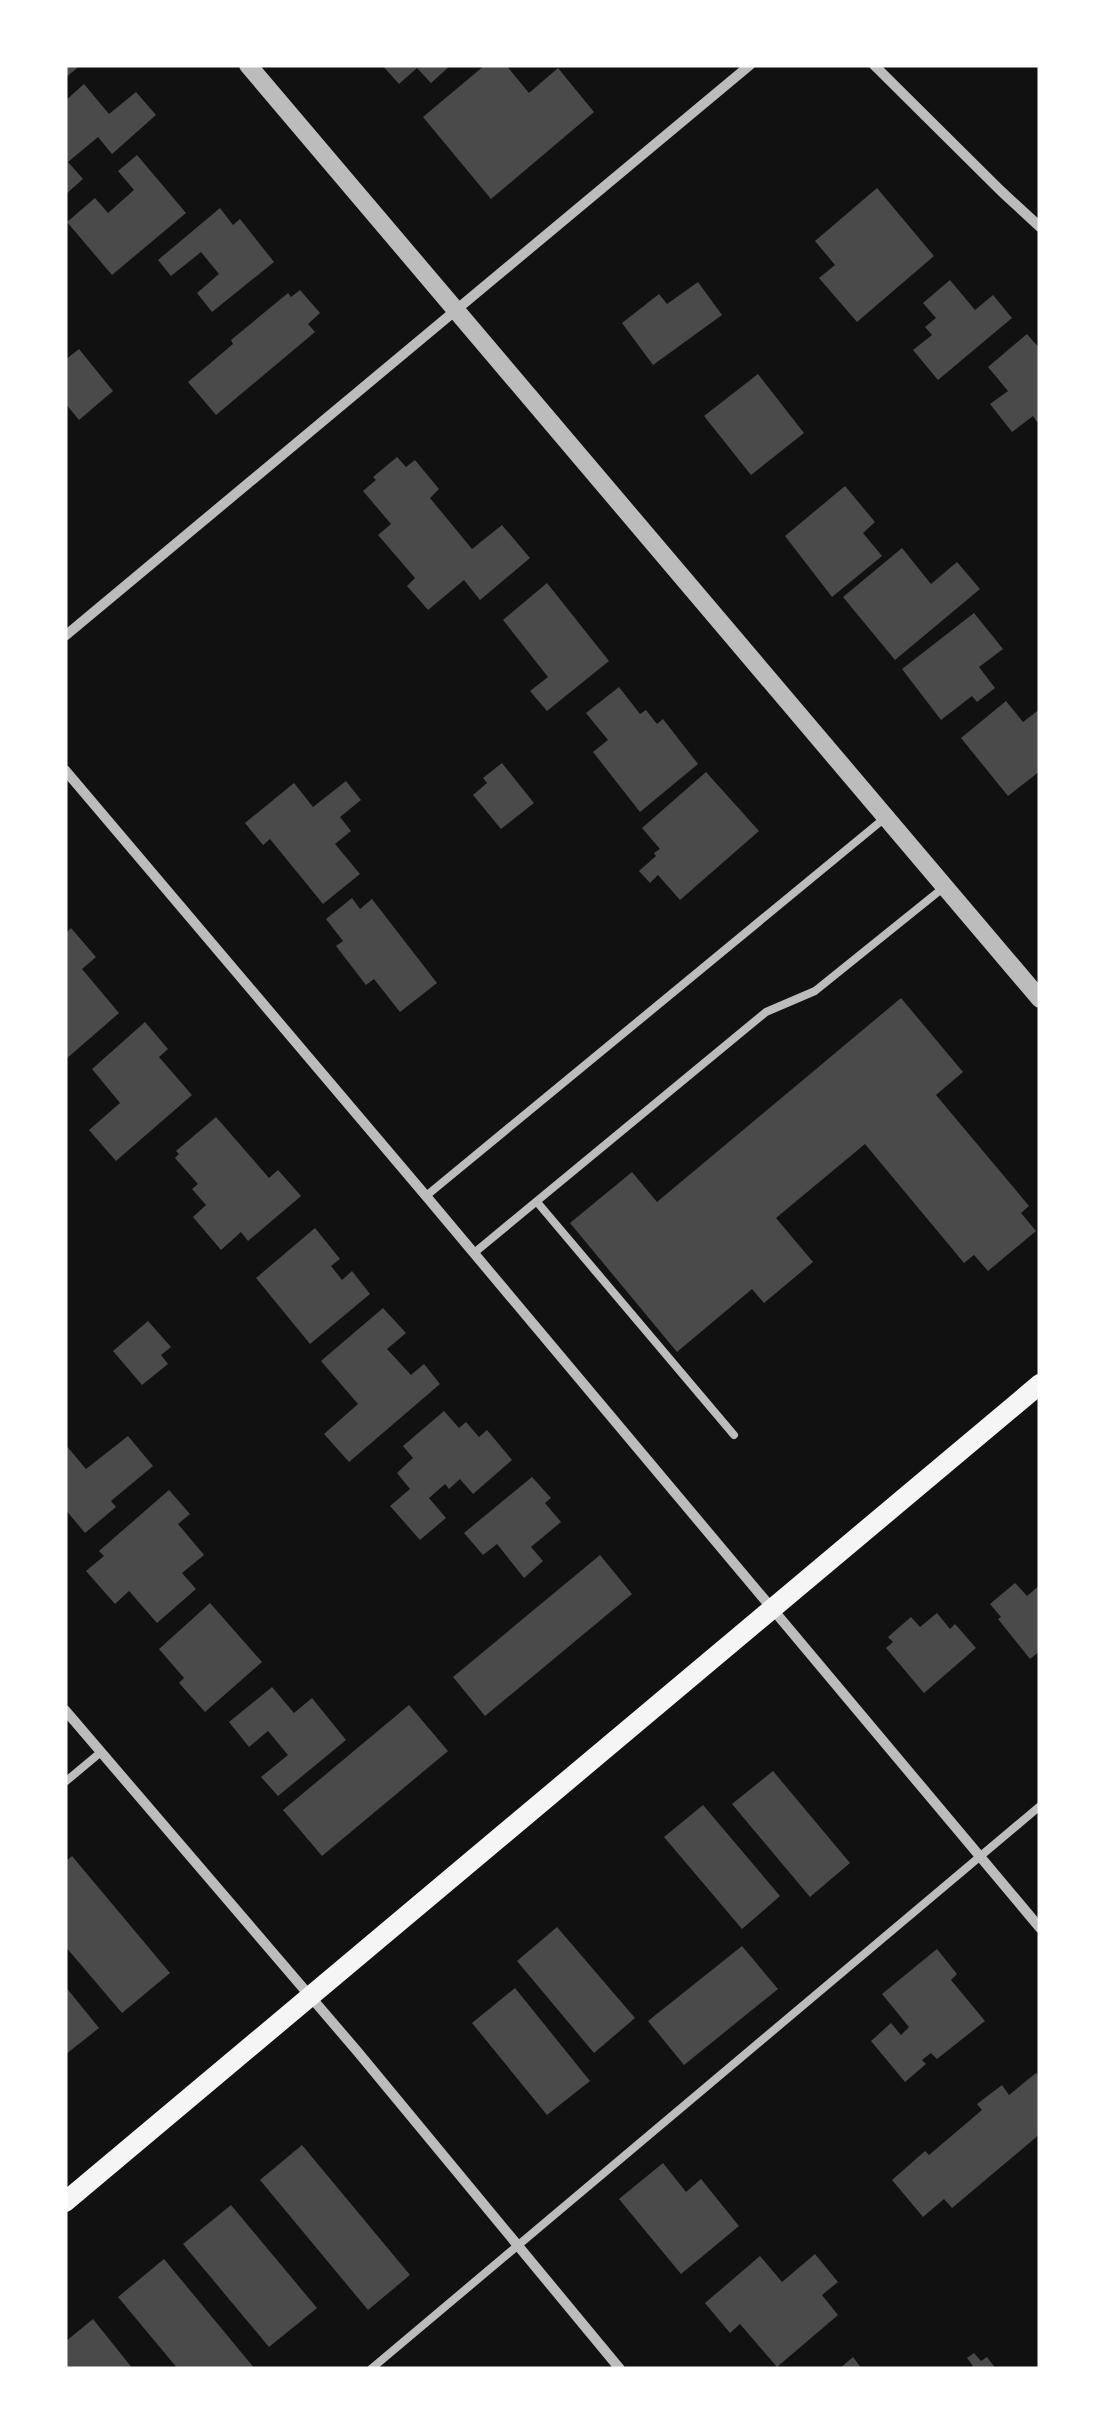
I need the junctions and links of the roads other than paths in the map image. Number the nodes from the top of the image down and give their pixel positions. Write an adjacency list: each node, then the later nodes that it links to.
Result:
1 (248, 65): 5 (street)
2 (750, 65): 5 (street)
3 (874, 65): 4 (street)
4 (1040, 227)
5 (456, 310): 6 (street); 8 (street)
6 (65, 636)
7 (65, 770): 11 (street)
8 (886, 816): 9 (street); 11 (lane)
9 (944, 887): 10 (street); 12 (lane)
10 (1040, 998)
11 (426, 1196): 13 (street)
12 (537, 1202): 13 (lane); 15 (lane)
13 (474, 1253): 16 (street)
14 (1040, 1384): 16 (main road)
15 (734, 1434)
16 (773, 1608): 21 (street); 23 (main road)
17 (65, 1710): 18 (street)
18 (100, 1752): 19 (lane); 23 (street)
19 (65, 1782)
20 (1040, 1806): 21 (lane)
21 (980, 1856): 22 (street); 25 (lane)
22 (1040, 1928)
23 (310, 1996): 24 (main road); 25 (street)
24 (65, 2202)
25 (518, 2246): 26 (lane); 27 (street)
26 (371, 2369)
27 (620, 2369)

